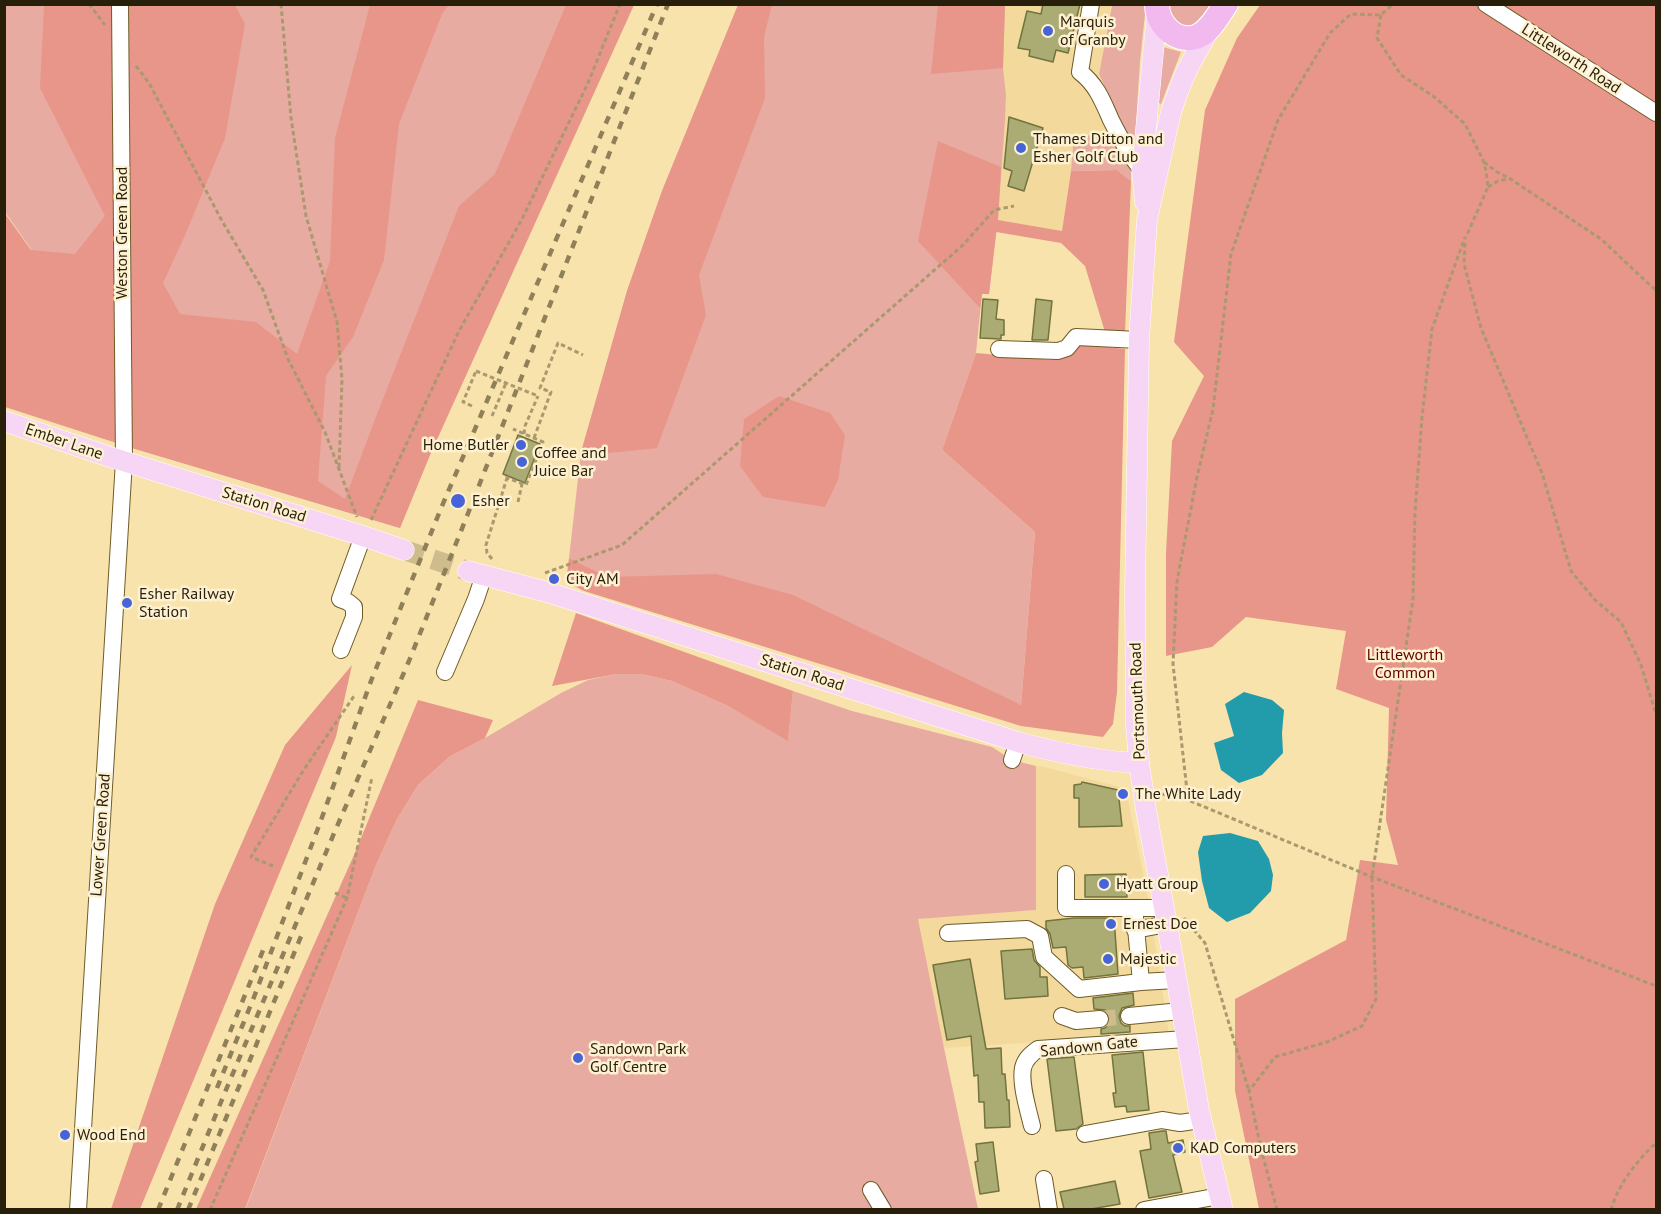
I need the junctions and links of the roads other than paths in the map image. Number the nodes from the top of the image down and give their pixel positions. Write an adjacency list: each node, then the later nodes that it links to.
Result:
1 (120, 4): 15 (street, Weston Green Road)
2 (1091, 4): 10 (street)
3 (1226, 4): 7 (highway)
4 (1239, 4): 9 (main road)
5 (1486, 4): 8 (street, Littleworth Road)
6 (1157, 9): 7 (highway); 10 (main road, Portsmouth Road)
7 (1211, 26): 9 (main road, Portsmouth Road)
8 (1656, 113)
9 (1163, 153): 11 (main road, Portsmouth Road)
10 (1142, 170): 11 (main road, Portsmouth Road)
11 (1147, 220): 12 (main road, Portsmouth Road)
12 (1139, 340): 13 (street); 21 (main road, Portsmouth Road)
13 (999, 349)
14 (4, 421): 15 (main road, Ember Lane)
15 (124, 461): 16 (main road, Station Road); 38 (street, Lower Green Road)
16 (363, 536): 17 (main road, Station Road); 19 (street)
17 (404, 550)
18 (481, 568): 20 (street); 21 (main road, Station Road)
19 (341, 650)
20 (445, 672)
21 (1139, 763): 23 (main road, Portsmouth Road)
22 (1066, 874): 23 (street)
23 (1166, 916): 25 (main road, Portsmouth Road); 26 (street)
24 (948, 933): 26 (street)
25 (1176, 980): 26 (street); 27 (main road, Portsmouth Road)
26 (1141, 982)
27 (1181, 1011): 29 (street); 31 (main road, Portsmouth Road)
28 (1062, 1016): 30 (street)
29 (1129, 1016)
30 (1100, 1019)
31 (1186, 1039): 32 (main road, Portsmouth Road); 33 (street, Sandown Gate)
32 (1200, 1120): 34 (street); 37 (main road, Portsmouth Road)
33 (1032, 1126)
34 (1085, 1134)
35 (1044, 1179): 40 (street)
36 (871, 1190): 39 (street)
37 (1221, 1203): 41 (street)
38 (78, 1209)
39 (883, 1209)
40 (1049, 1209)
41 (1144, 1209)

